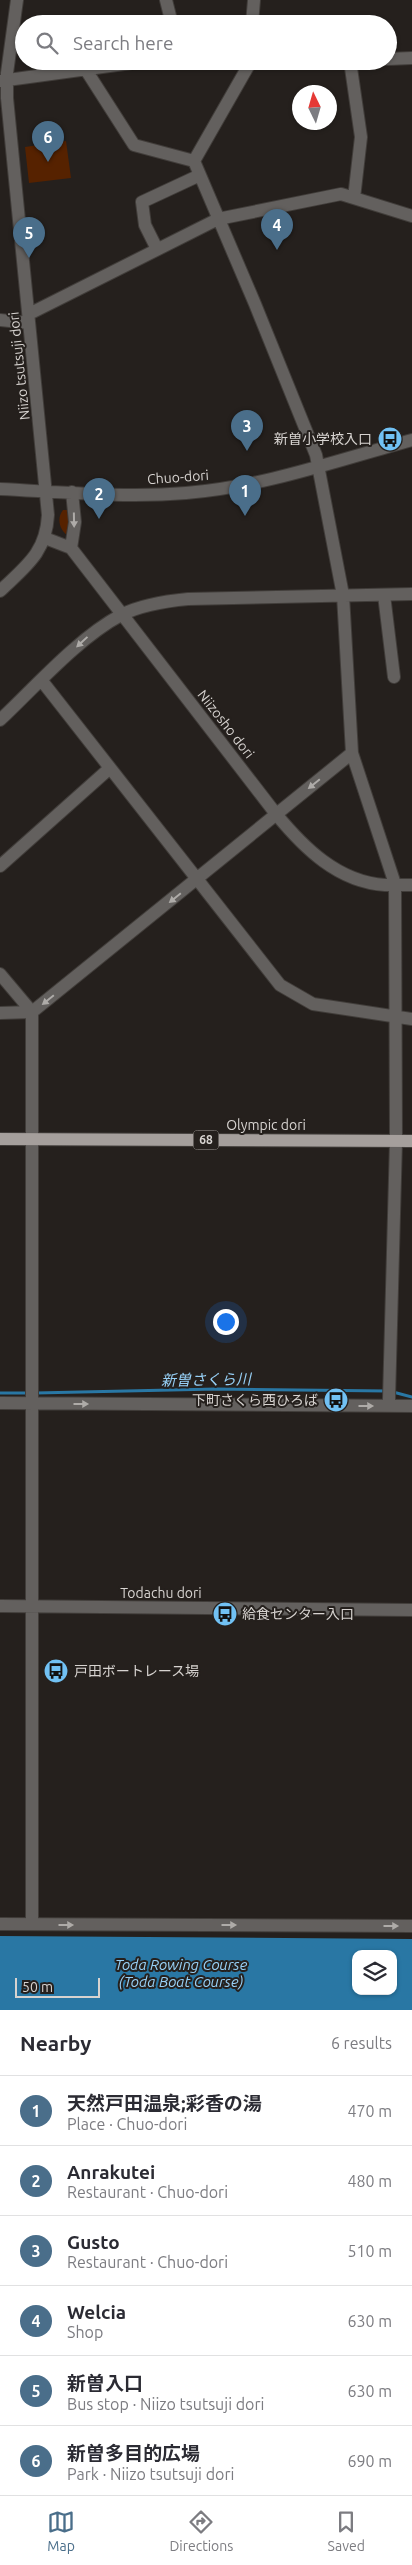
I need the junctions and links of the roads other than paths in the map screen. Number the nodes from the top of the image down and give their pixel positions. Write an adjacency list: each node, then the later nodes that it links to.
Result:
1 (166, 0): 5 (street)
2 (254, 0): 6 (street)
3 (19, 1): 4 (street, Niizo tsutsuji dori)
4 (16, 15)
5 (170, 15)
6 (253, 15)
7 (15, 21): 13 (street, Niizo tsutsuji dori)
8 (412, 58): 9 (street)
9 (397, 59)
10 (86, 70): 13 (street); 14 (street)
11 (246, 70): 14 (street)
12 (351, 70): 16 (street)
13 (3, 81): 20 (street, Niizo tsutsuji dori)
14 (194, 162): 15 (street)
15 (200, 175): 18 (street); 19 (street)
16 (354, 198): 17 (street); 18 (street)
17 (412, 216)
18 (218, 219): 19 (street); 23 (street)
19 (157, 250): 20 (street)
20 (29, 318): 21 (street); 25 (street, Niizo tsutsuji dori)
21 (0, 320)
22 (412, 440): 23 (street, Chuo-dori)
23 (318, 466): 26 (street, Chuo-dori); 31 (street)
24 (0, 489): 25 (street, Chuo-dori)
25 (47, 491): 26 (street, Chuo-dori); 27 (street, Niizo tsutsuji dori)
26 (72, 492): 28 (street, one-way to 28)
27 (45, 538): 28 (street); 29 (street)
28 (71, 548): 33 (street, Niizosho dori)
29 (0, 591)
30 (412, 594): 32 (street)
31 (343, 595): 32 (street); 33 (street); 37 (street)
32 (384, 595): 34 (street)
33 (122, 614): 35 (street, one-way to 35); 39 (street, Niizosho dori)
34 (394, 677)
35 (42, 681): 36 (street); 38 (street)
36 (0, 720)
37 (352, 753): 39 (street, one-way to 39); 42 (street)
38 (110, 768): 40 (street); 41 (street)
39 (276, 814): 41 (street); 42 (street, Niizosho dori)
40 (0, 866)
41 (197, 880): 46 (street, one-way to 46); 47 (street)
42 (395, 884): 43 (street, Niizosho dori); 47 (street)
43 (412, 885)
44 (0, 974): 46 (street)
45 (0, 1012): 46 (street)
46 (32, 1012): 50 (street)
47 (397, 1017): 48 (street); 51 (street)
48 (412, 1019)
49 (0, 1139): 50 (main road, Olympic dori / 68)
50 (33, 1139): 51 (main road, Olympic dori / 68); 54 (street)
51 (396, 1141): 52 (main road, Olympic dori / 68); 53 (street)
52 (412, 1141)
53 (389, 1399)
54 (32, 1402): 55 (street); 56 (street, one-way to 56); 58 (street)
55 (0, 1404)
56 (412, 1406)
57 (0, 1606): 58 (street, Todachu dori)
58 (32, 1606): 59 (street, Todachu dori); 61 (street)
59 (412, 1610)
60 (0, 1924): 61 (street)
61 (32, 1924): 62 (street, one-way to 62)
62 (412, 1926)

